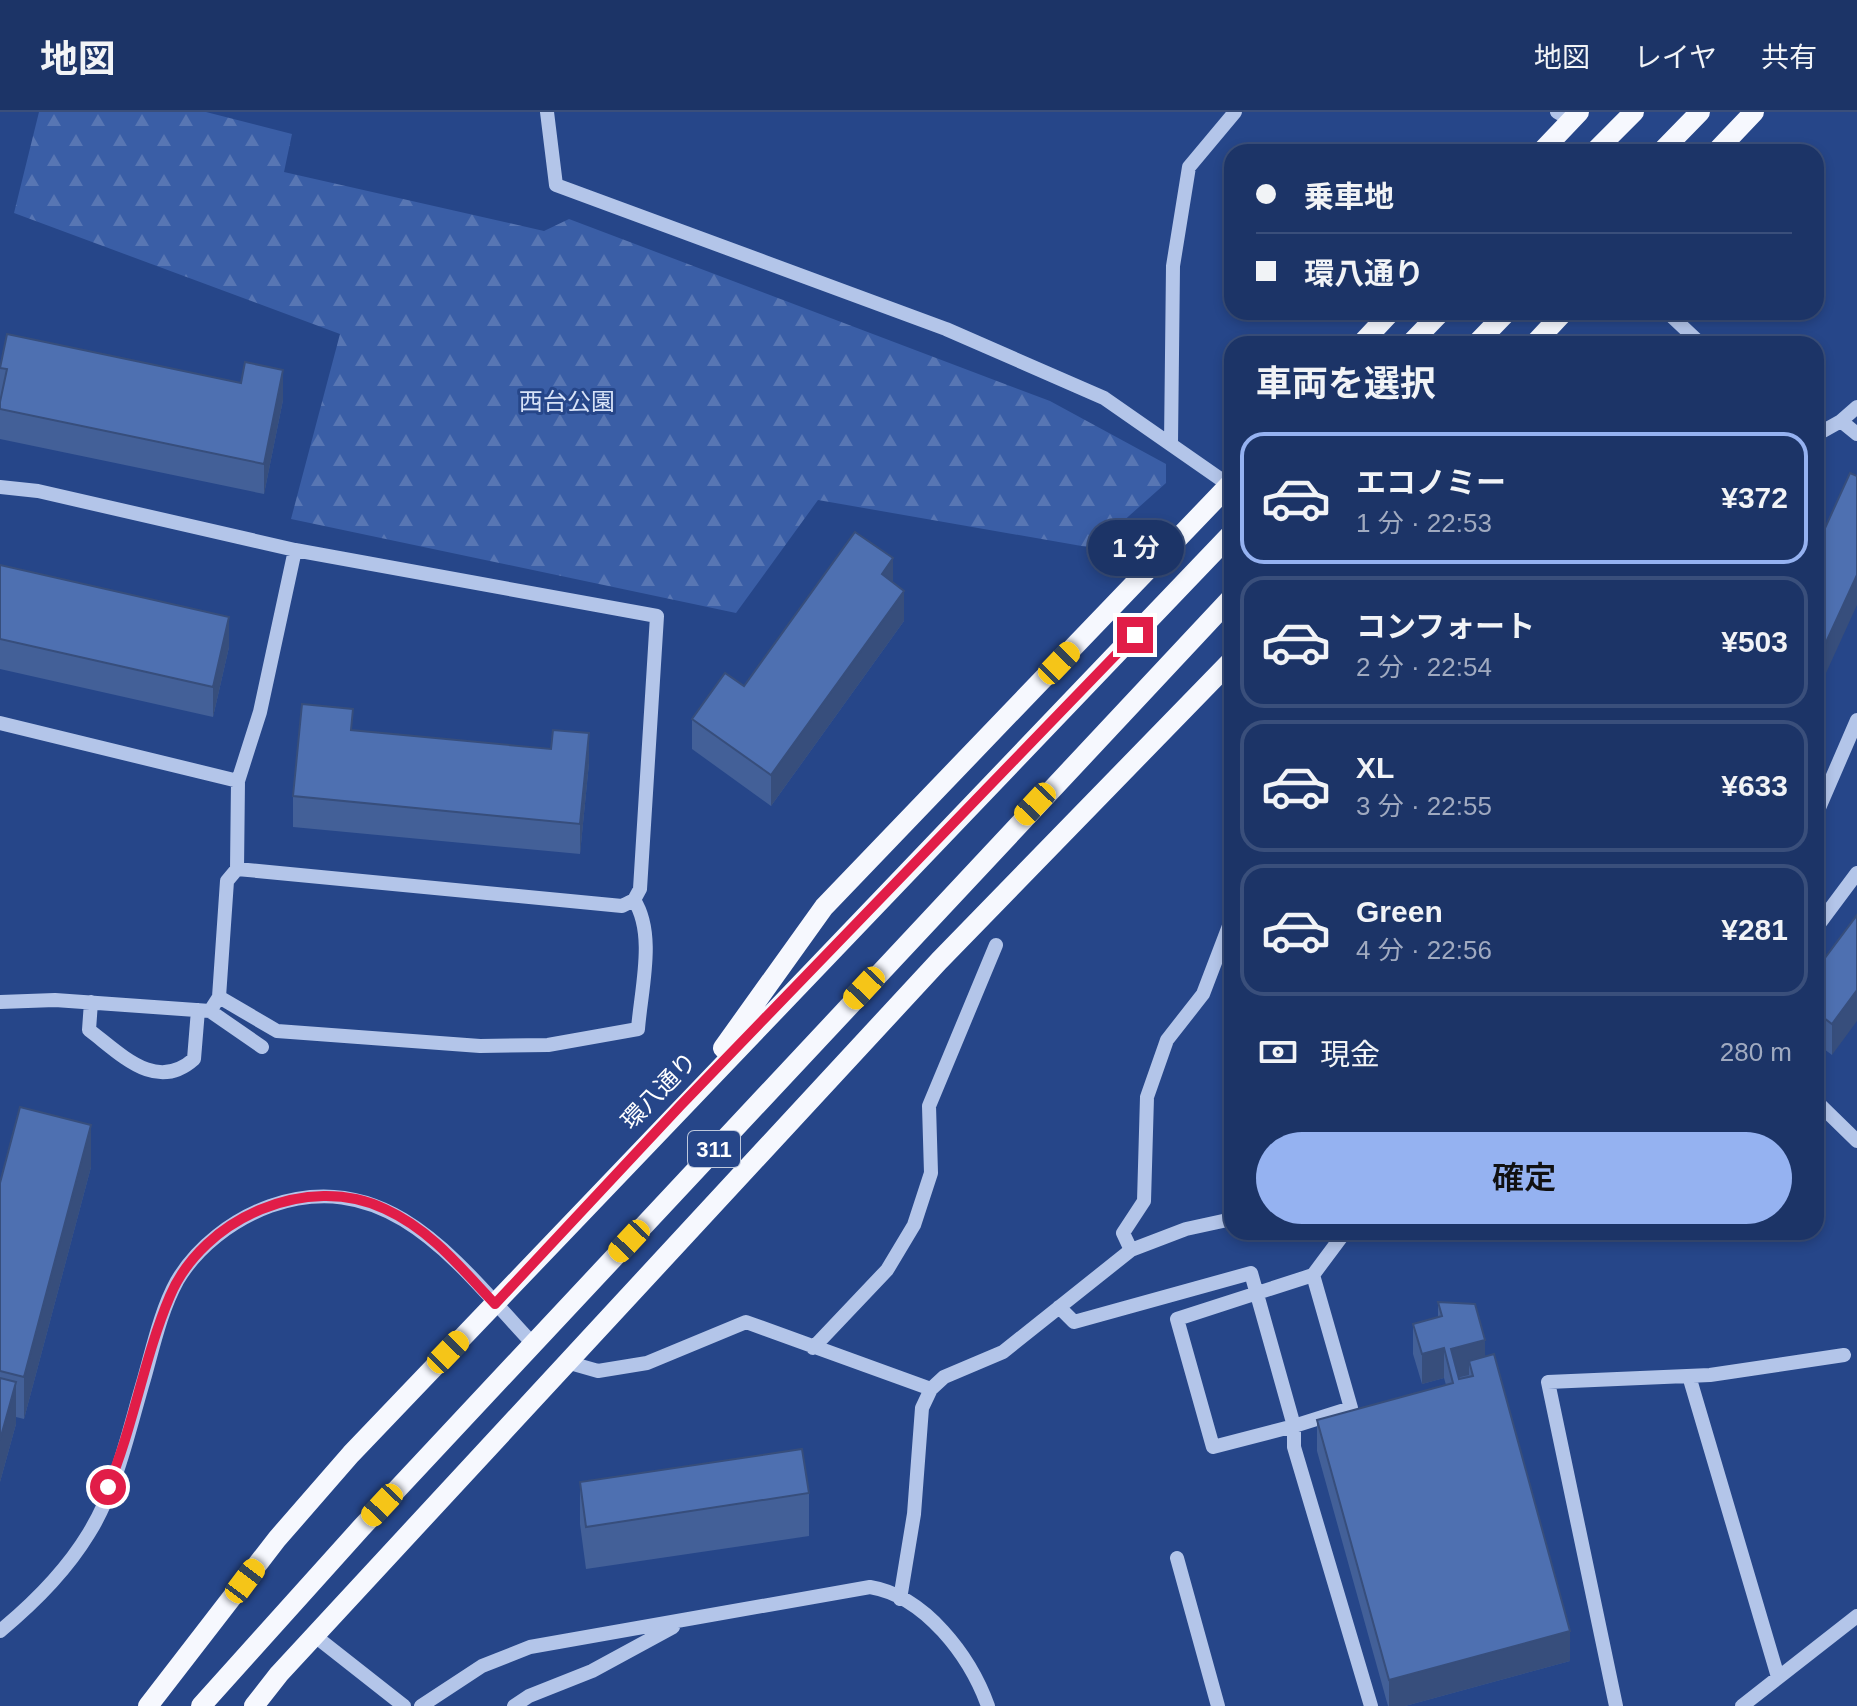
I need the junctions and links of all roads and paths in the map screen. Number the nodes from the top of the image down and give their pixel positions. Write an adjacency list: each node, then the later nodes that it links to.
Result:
1 (547, 112): 25 (street)
2 (1235, 112): 25 (street)
3 (1634, 112): 8 (main road)
4 (1700, 112): 9 (main road)
5 (1754, 112): 10 (main road)
6 (1569, 115): 7 (main road)
7 (1547, 144)
8 (1602, 144)
9 (1669, 144)
10 (1724, 144)
11 (1384, 320): 16 (main road)
12 (1433, 320): 17 (main road)
13 (1499, 320): 18 (main road)
14 (1556, 320): 19 (main road)
15 (1676, 320): 20 (street)
16 (1368, 336)
17 (1418, 336)
18 (1484, 336)
19 (1542, 336)
20 (1692, 336)
21 (1857, 407): 22 (street)
22 (1841, 421): 23 (street); 24 (street)
23 (1824, 431)
24 (1857, 434)
25 (1171, 443): 26 (street)
26 (1224, 478)
27 (0, 487): 30 (street)
28 (1224, 490): 48 (main road)
29 (1224, 541): 48 (main road, 環八通り / 311)
30 (295, 550): 35 (street); 39 (street)
31 (1224, 605): 58 (main road, 311)
32 (1224, 668): 61 (main road)
33 (1857, 720): 36 (street)
34 (0, 723): 35 (street)
35 (238, 781): 37 (street)
36 (1824, 796)
37 (237, 869): 39 (street); 43 (street)
38 (1857, 873): 40 (street)
39 (634, 900): 43 (street)
40 (1824, 917)
41 (1224, 939): 53 (street)
42 (996, 945): 59 (street)
43 (219, 997): 46 (street)
44 (0, 1002): 45 (street)
45 (91, 1002): 46 (street); 46 (street)
46 (204, 1011): 47 (street)
47 (262, 1047)
48 (680, 1106): 56 (main road, 環八通り / 311)
49 (1824, 1109): 50 (street)
50 (1857, 1141)
51 (1224, 1221): 53 (street)
52 (1339, 1240): 54 (street)
53 (1131, 1250): 57 (street)
54 (1313, 1275): 55 (street); 64 (street)
55 (1259, 1291): 57 (street); 64 (street); 64 (street)
56 (495, 1304): 58 (street); 69 (street); 72 (main road, 環八通り / 311)
57 (1059, 1307): 63 (street)
58 (534, 1345): 73 (main road, 311)
59 (813, 1348): 61 (street); 63 (street)
60 (1844, 1355): 62 (street)
61 (570, 1363): 70 (main road)
62 (1689, 1376): 71 (street); 81 (street)
63 (931, 1389): 66 (street)
64 (1294, 1426): 80 (street)
65 (1177, 1558): 79 (street)
66 (900, 1599): 68 (street); 78 (street)
67 (1857, 1616): 71 (street)
68 (684, 1622): 76 (street); 77 (street)
69 (0, 1631)
70 (315, 1636): 74 (main road); 75 (street)
71 (1778, 1677): 82 (street)
72 (148, 1706)
73 (201, 1706)
74 (254, 1706)
75 (404, 1706)
76 (421, 1706)
77 (514, 1706)
78 (988, 1706)
79 (1218, 1706)
80 (1371, 1706)
81 (1616, 1706)
82 (1742, 1706)

